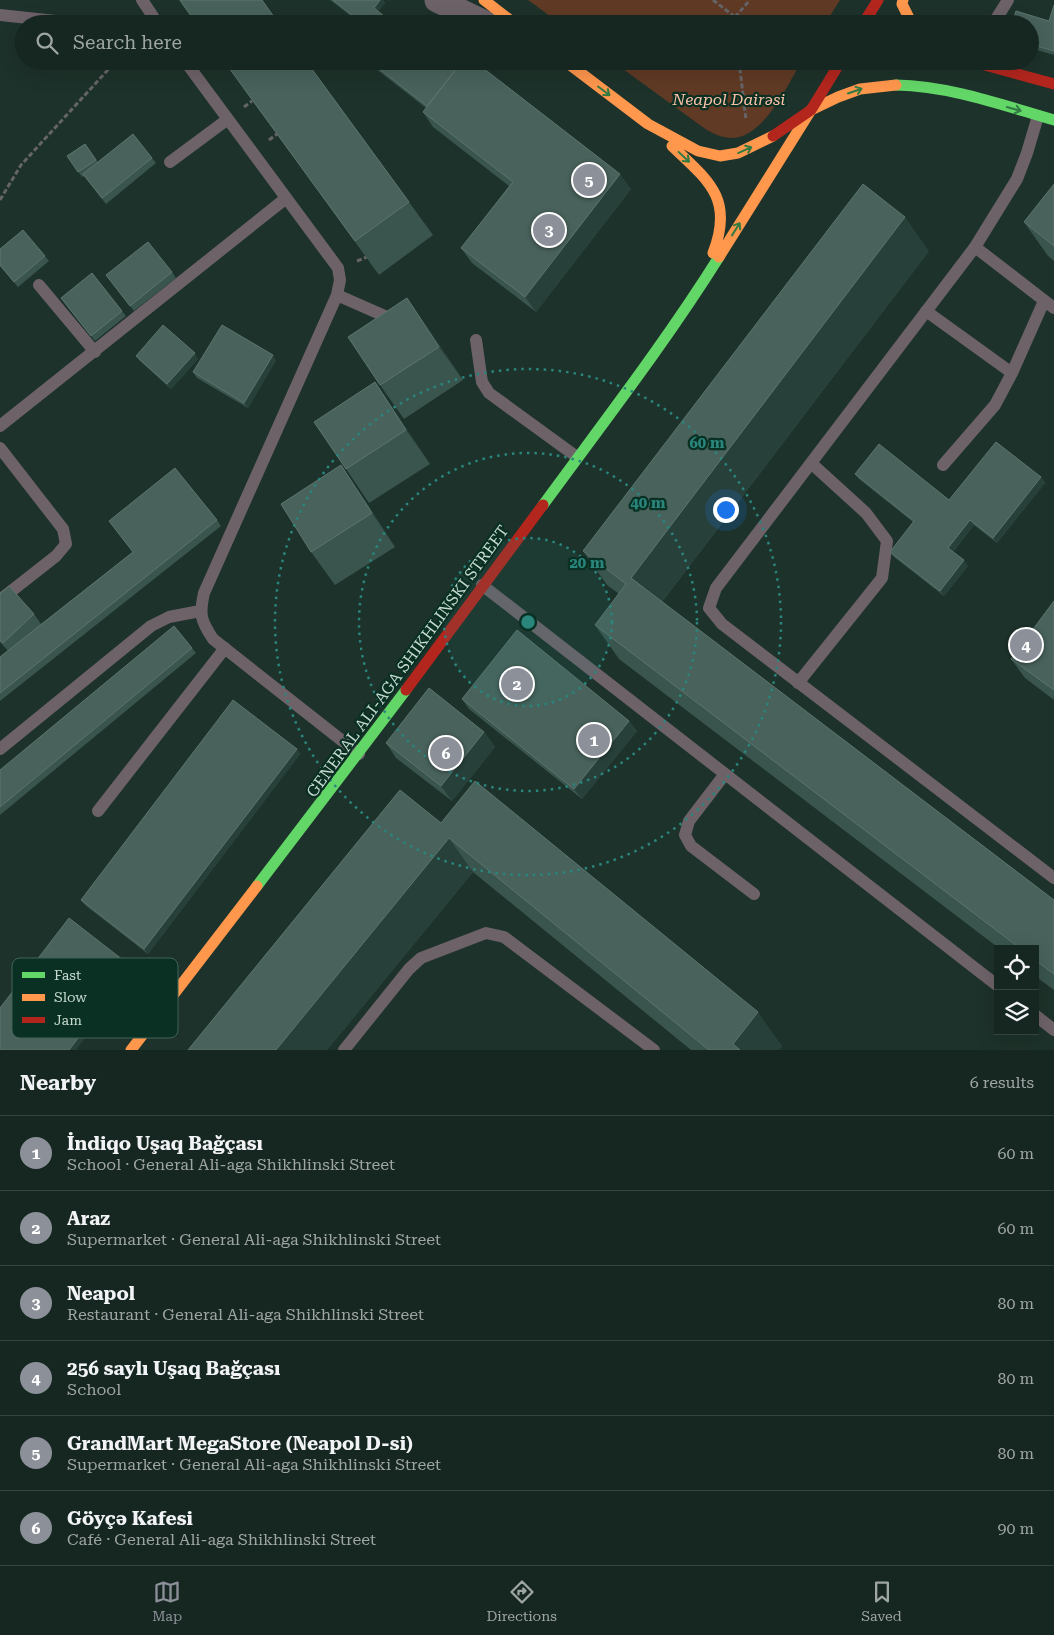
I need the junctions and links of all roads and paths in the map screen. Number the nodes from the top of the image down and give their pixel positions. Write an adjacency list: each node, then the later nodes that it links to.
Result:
1 (142, 0): 10 (lane)
2 (438, 0): 11 (street)
3 (484, 0): 12 (main road)
4 (713, 0): 13 (path)
5 (750, 0): 14 (path)
6 (878, 0): 15 (main road)
7 (902, 0): 16 (main road)
8 (1008, 0): 17 (lane)
9 (0, 15): 18 (lane)
10 (152, 15)
11 (469, 15)
12 (503, 15)
13 (732, 15)
14 (737, 15)
15 (869, 15)
16 (908, 15)
17 (999, 15)
18 (15, 16)
19 (108, 70): 34 (path)
20 (192, 70): 28 (lane)
21 (577, 70): 30 (main road, one-way to 30)
22 (741, 70): 31 (path)
23 (835, 70): 26 (main road)
24 (1003, 70): 25 (main road)
25 (1054, 84)
26 (811, 110): 27 (main road, one-way to 27); 30 (main road, one-way to 26); 37 (main road, one-way to 26)
27 (1038, 116): 29 (main road); 35 (lane)
28 (228, 119): 32 (lane); 33 (lane)
29 (1054, 120)
30 (648, 124): 37 (main road, one-way to 37)
31 (746, 125)
32 (170, 162)
33 (285, 199): 38 (lane); 43 (lane)
34 (0, 200)
35 (975, 247): 39 (lane); 40 (lane)
36 (39, 285): 43 (lane)
37 (701, 285): 47 (main road, GENERAL ALI-AGA SHIKHLINSKI STREET)
38 (337, 295): 41 (lane); 52 (lane)
39 (1049, 304): 44 (lane)
40 (926, 311): 44 (lane); 48 (lane)
41 (407, 325)
42 (476, 340): 47 (lane)
43 (95, 352): 45 (lane)
44 (1012, 373): 49 (lane)
45 (0, 426)
46 (0, 448): 51 (lane)
47 (577, 457): 50 (main road, GENERAL ALI-AGA SHIKHLINSKI STREET)
48 (811, 463): 54 (lane); 54 (lane)
49 (943, 465)
50 (482, 585): 56 (main road, GENERAL ALI-AGA SHIKHLINSKI STREET); 57 (lane)
51 (0, 600)
52 (200, 611): 53 (lane); 55 (lane)
53 (225, 648): 56 (lane); 58 (lane)
54 (798, 683): 59 (lane)
55 (0, 749)
56 (359, 754): 62 (main road, GENERAL ALI-AGA SHIKHLINSKI STREET)
57 (725, 774): 60 (lane); 61 (lane)
58 (98, 811)
59 (1054, 878)
60 (754, 894)
61 (994, 983)
62 (178, 989)
63 (1039, 1018): 64 (lane)
64 (1054, 1030)
65 (140, 1038): 66 (main road, GENERAL ALI-AGA SHIKHLINSKI STREET)
66 (131, 1050)
67 (344, 1050): 68 (lane)
68 (654, 1050)

